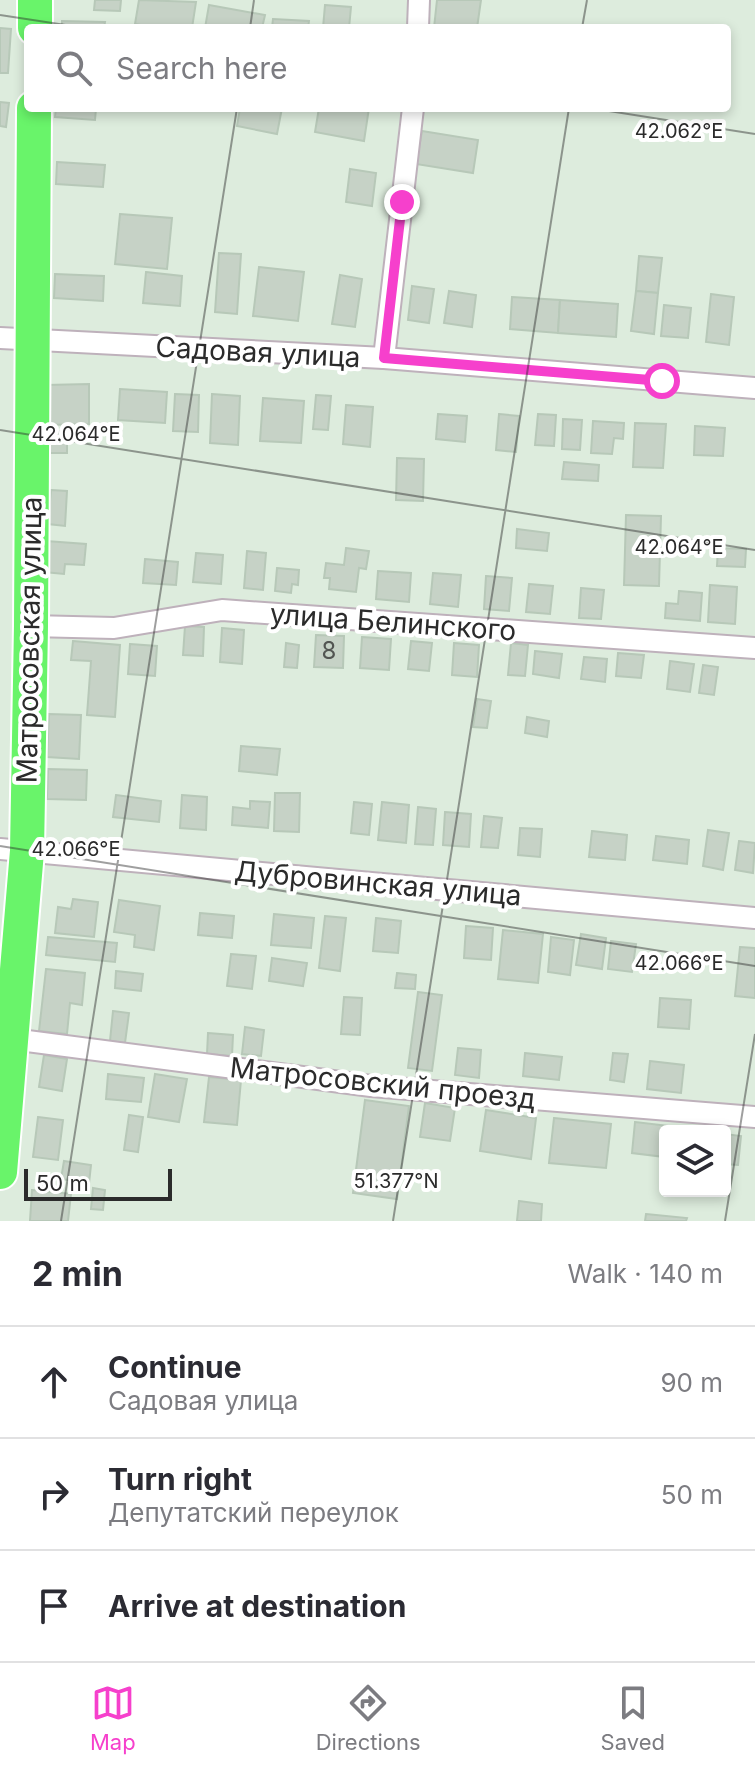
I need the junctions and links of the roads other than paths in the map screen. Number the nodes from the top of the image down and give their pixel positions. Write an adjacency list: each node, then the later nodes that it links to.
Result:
1 (35, 0): 3 (highway)
2 (419, 0): 4 (street)
3 (35, 24)
4 (418, 24)
5 (34, 112): 7 (highway, Матросовская улица)
6 (413, 112): 8 (street)
7 (15, 339): 8 (street, Садовая улица); 10 (highway, Матросовская улица)
8 (384, 358): 9 (street, Садовая улица)
9 (755, 388)
10 (31, 626): 11 (street, улица Белинского); 12 (highway, Матросовская улица)
11 (755, 648)
12 (13, 850): 13 (street, Дубровинская улица); 14 (highway, Матросовская улица)
13 (755, 918)
14 (12, 1039): 15 (street, Матросовский проезд); 16 (highway, Матросовская улица)
15 (755, 1117)
16 (0, 1172)

